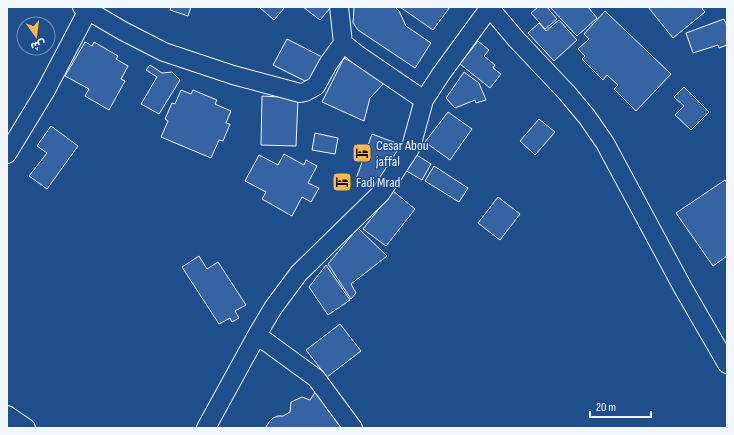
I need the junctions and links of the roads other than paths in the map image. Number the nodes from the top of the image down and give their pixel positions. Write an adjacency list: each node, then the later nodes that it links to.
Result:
1 (339, 7): 4 (street)
2 (489, 7): 5 (street); 8 (street)
3 (85, 9): 4 (street); 6 (street)
4 (343, 43): 5 (street)
5 (424, 100): 7 (street)
6 (7, 154)
7 (257, 335): 10 (street); 12 (street)
8 (727, 364)
9 (7, 415): 11 (street)
10 (210, 426)
11 (26, 428)
12 (353, 428)

